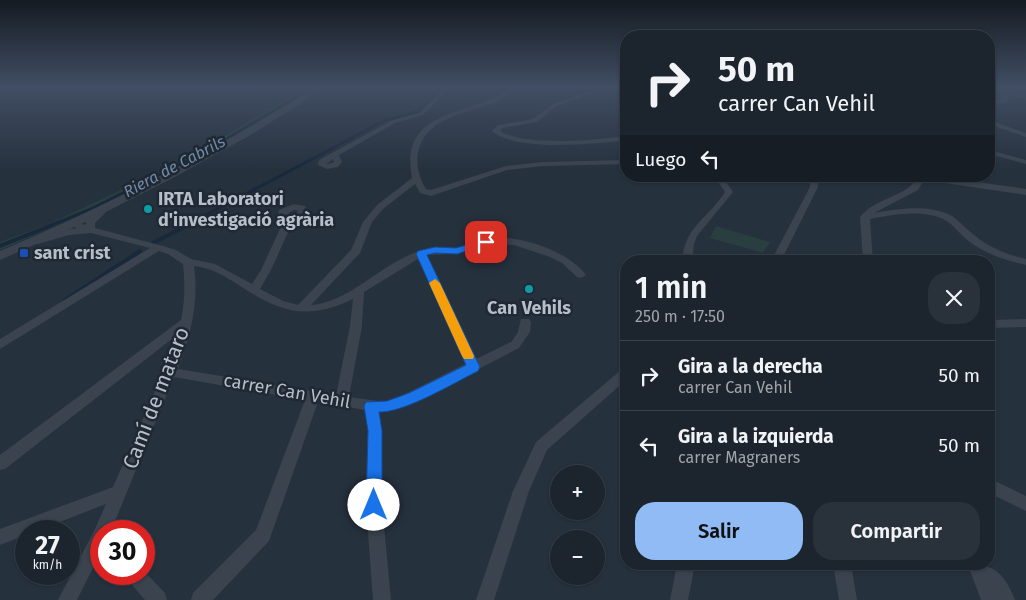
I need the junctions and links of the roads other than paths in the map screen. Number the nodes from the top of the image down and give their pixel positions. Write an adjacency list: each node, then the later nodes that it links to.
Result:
1 (278, 114): 18 (street)
2 (421, 114): 8 (street)
3 (453, 114): 12 (street)
4 (543, 114): 7 (street)
5 (995, 124): 6 (street)
6 (1026, 135)
7 (620, 138)
8 (335, 154)
9 (995, 154): 11 (street)
10 (620, 162): 12 (street)
11 (1026, 162)
12 (416, 179): 35 (street)
13 (722, 182): 26 (street)
14 (814, 182): 27 (street)
15 (918, 182): 19 (street)
16 (956, 182): 17 (street)
17 (1026, 192)
18 (101, 212): 21 (street); 22 (street)
19 (865, 216): 28 (street); 31 (street)
20 (290, 217): 33 (street)
21 (74, 224): 22 (street); 23 (street)
22 (90, 230): 23 (street); 24 (street)
23 (32, 243): 29 (street)
24 (157, 248): 30 (street); 40 (street)
25 (421, 254): 32 (street); 34 (street); 41 (street)
26 (688, 255)
27 (779, 255)
28 (868, 255)
29 (0, 256)
30 (188, 262): 33 (street); 36 (street, Camí de mataro)
31 (1026, 262)
32 (582, 275)
33 (254, 289): 35 (street)
34 (360, 290): 35 (street); 45 (street)
35 (301, 308)
36 (186, 322): 42 (street, Camí de mataro); 47 (street)
37 (525, 322): 41 (street, carrer Can Vehil)
38 (1026, 323): 39 (street)
39 (995, 324)
40 (0, 345)
41 (474, 367): 46 (street, carrer Can Vehil)
42 (170, 372): 44 (street, carrer Can Vehil); 49 (street, Camí de mataro)
43 (620, 378): 63 (street)
44 (313, 396): 45 (street, carrer Can Vehil); 61 (street)
45 (342, 400): 46 (street, carrer Can Vehil)
46 (371, 406): 62 (street)
47 (0, 464)
48 (995, 488): 50 (street)
49 (119, 492): 51 (street, Camí de mataro); 52 (street)
50 (1026, 504)
51 (108, 520)
52 (0, 537)
53 (90, 557): 59 (street, Camí de mataro)
54 (685, 570): 64 (street)
55 (843, 570): 65 (street)
56 (979, 570): 66 (street)
57 (982, 570): 67 (street)
58 (144, 585): 60 (street)
59 (67, 600)
60 (157, 600)
61 (200, 600)
62 (382, 600)
63 (485, 600)
64 (679, 600)
65 (848, 600)
66 (990, 600)
67 (1006, 600)

